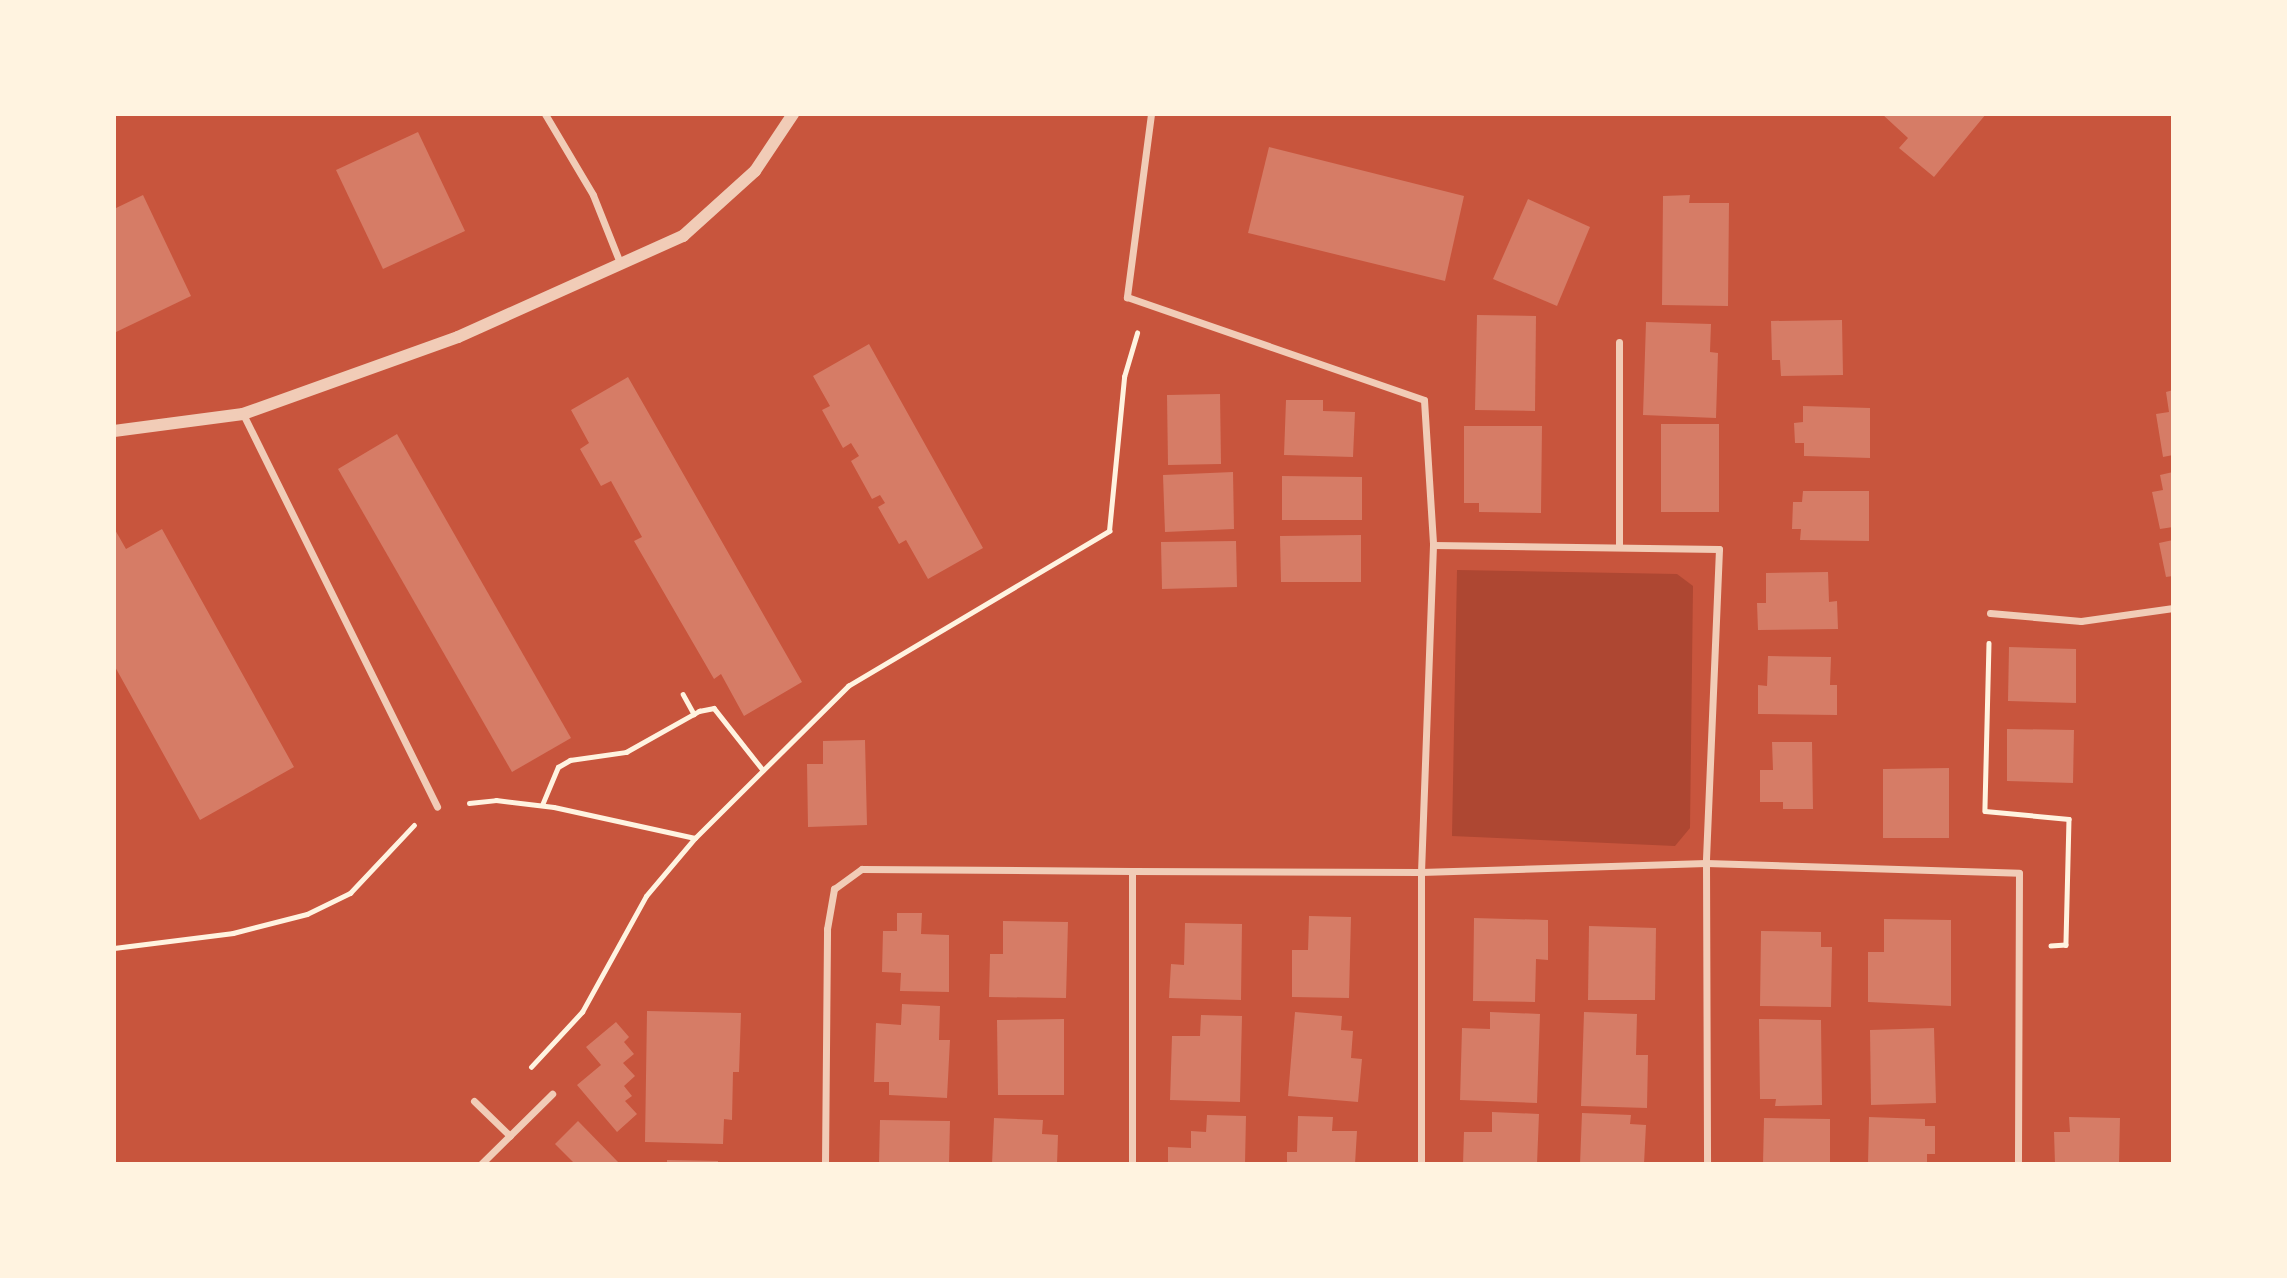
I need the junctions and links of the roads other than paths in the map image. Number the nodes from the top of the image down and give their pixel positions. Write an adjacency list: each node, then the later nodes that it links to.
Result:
1 (545, 114): 4 (street)
2 (793, 114): 4 (street)
3 (1151, 114): 8 (street)
4 (620, 263): 6 (street)
5 (1619, 341): 9 (street)
6 (243, 414): 7 (street); 12 (street)
7 (114, 431)
8 (1433, 545): 9 (street); 15 (street)
9 (1619, 547): 13 (street)
10 (2173, 608): 11 (street)
11 (1990, 613)
12 (437, 807)
13 (1706, 863): 15 (street); 23 (street); 24 (street)
14 (1132, 871): 15 (street); 20 (street); 21 (street)
15 (1421, 872): 22 (street)
16 (552, 1094): 18 (street)
17 (474, 1101): 18 (street)
18 (510, 1136): 19 (street)
19 (481, 1164)
20 (825, 1164)
21 (1132, 1164)
22 (1421, 1164)
23 (1707, 1164)
24 (2018, 1164)

